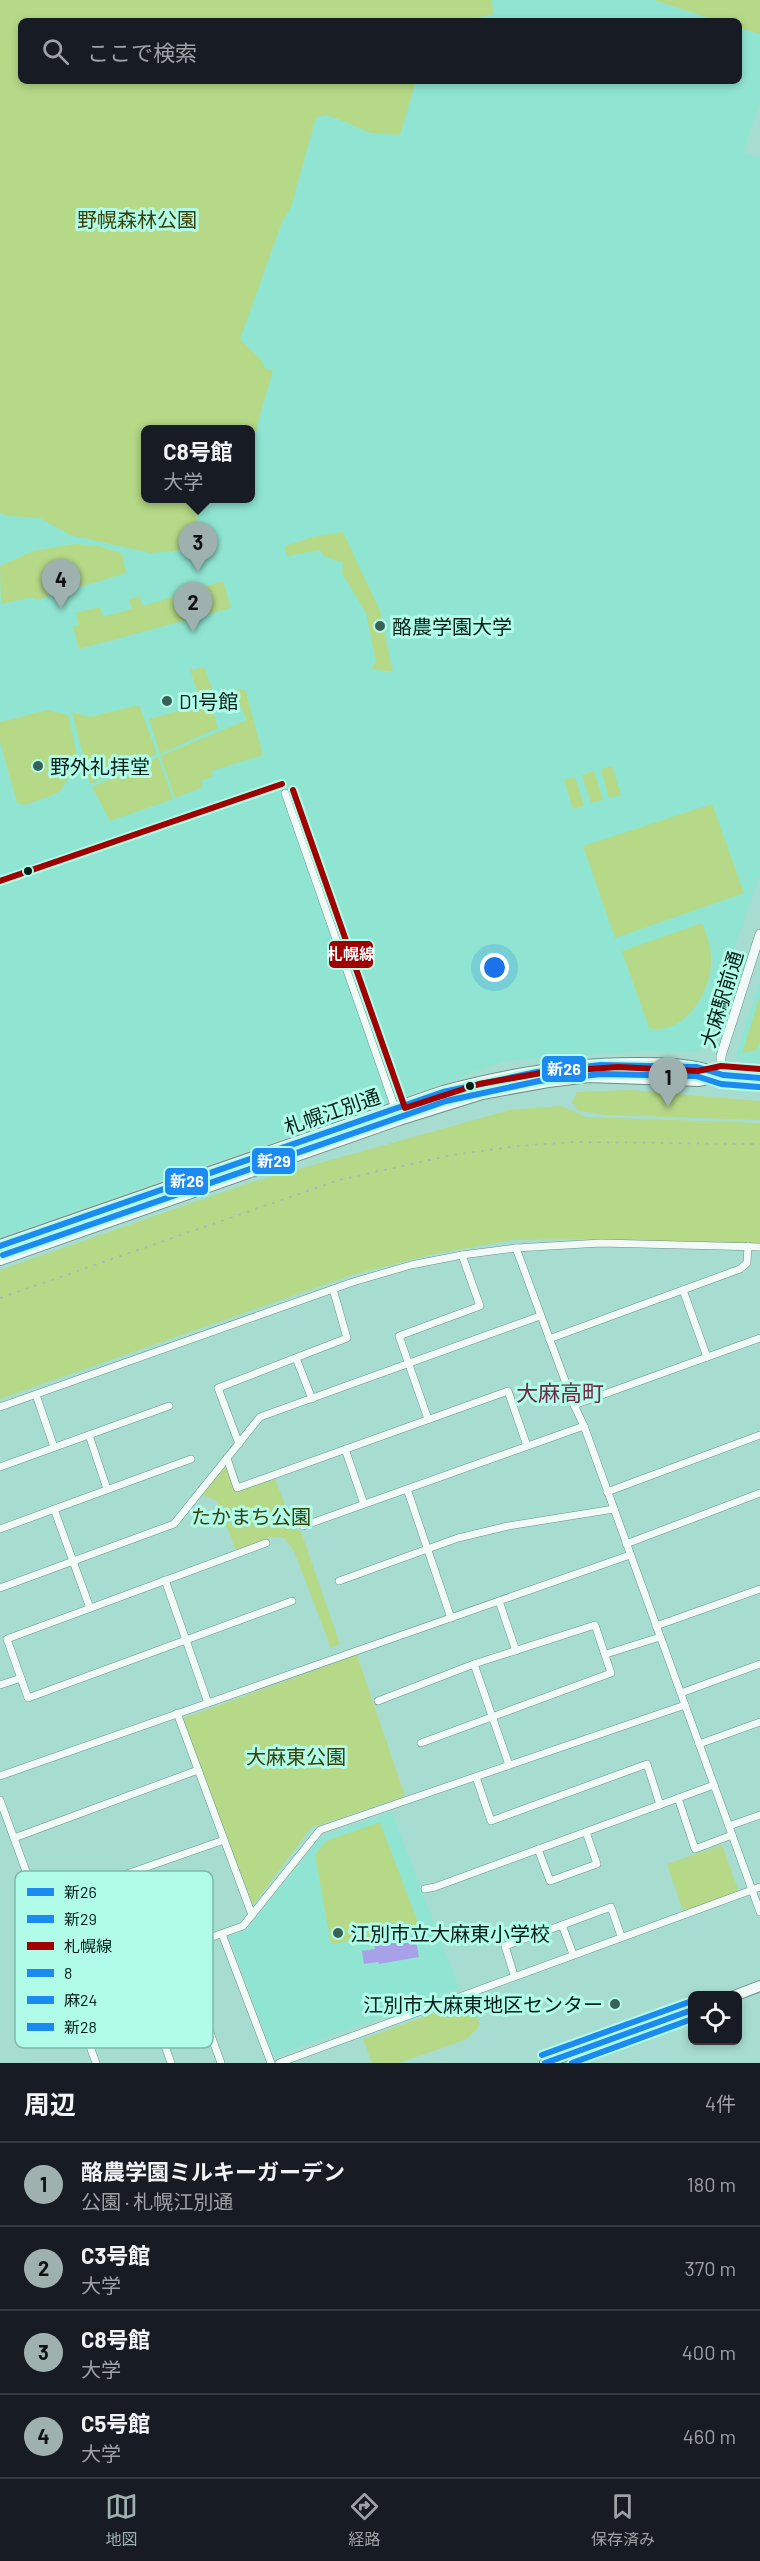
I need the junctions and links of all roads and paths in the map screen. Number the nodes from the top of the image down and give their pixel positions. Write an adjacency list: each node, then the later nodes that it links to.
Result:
1 (285, 793): 5 (street)
2 (760, 934): 3 (street, 大麻駅前通)
3 (721, 1075): 4 (highway, 札幌江別通); 5 (highway, 札幌江別通)
4 (760, 1078)
5 (397, 1114): 6 (highway, 札幌江別通); 11 (highway, 札幌江別通)
6 (0, 1246)
7 (748, 1246): 8 (street); 9 (street); 13 (street)
8 (760, 1247)
9 (516, 1248): 10 (street); 14 (street)
10 (462, 1255): 12 (street); 19 (street)
11 (0, 1259)
12 (333, 1289): 18 (street); 20 (street)
13 (683, 1290): 16 (street); 17 (street)
14 (540, 1316): 16 (street); 19 (street)
15 (760, 1338): 17 (street)
16 (549, 1339): 22 (street)
17 (707, 1357): 22 (street)
18 (296, 1358): 21 (street); 29 (street)
19 (409, 1365): 21 (street); 25 (street)
20 (36, 1395): 24 (street); 31 (street)
21 (312, 1399): 29 (street)
22 (574, 1405): 26 (street)
23 (169, 1406): 27 (street)
24 (0, 1407)
25 (428, 1419): 30 (street); 32 (street)
26 (584, 1426): 30 (street); 38 (street)
27 (89, 1435): 31 (street); 36 (street)
28 (760, 1435): 38 (street)
29 (239, 1444): 34 (street)
30 (527, 1446): 37 (street)
31 (54, 1448): 35 (street)
32 (345, 1449): 34 (street); 40 (street)
33 (191, 1458): 36 (street)
34 (227, 1458): 49 (street)
35 (0, 1467)
36 (107, 1489): 41 (street)
37 (407, 1489): 40 (street); 47 (street)
38 (607, 1492): 42 (street)
39 (760, 1495): 46 (street)
40 (364, 1504): 43 (street)
41 (54, 1509): 44 (street); 49 (street)
42 (614, 1509): 46 (street); 47 (street)
43 (303, 1526)
44 (0, 1529)
45 (266, 1543): 50 (street)
46 (626, 1544): 48 (street)
47 (428, 1550): 51 (street); 57 (street)
48 (630, 1555): 55 (street); 58 (street)
49 (73, 1561): 52 (street); 56 (street)
50 (165, 1580): 56 (street); 60 (street)
51 (339, 1581)
52 (0, 1588)
53 (760, 1589): 58 (street)
54 (292, 1601): 60 (street)
55 (499, 1601): 57 (street); 61 (street)
56 (90, 1608): 65 (street)
57 (451, 1618): 69 (street)
58 (656, 1626): 59 (street)
59 (660, 1637): 62 (street); 67 (street)
60 (187, 1641): 65 (street); 69 (street)
61 (516, 1650): 62 (street); 63 (street)
62 (606, 1654): 72 (street)
63 (474, 1664): 68 (street); 72 (street)
64 (760, 1664): 67 (street)
65 (21, 1678): 66 (street)
66 (0, 1685)
67 (681, 1694): 70 (street)
68 (378, 1701)
69 (208, 1703): 71 (street)
70 (685, 1705): 75 (street); 76 (street)
71 (177, 1713): 77 (street); 78 (street)
72 (492, 1717): 74 (street); 76 (street)
73 (760, 1722): 75 (street)
74 (421, 1743)
75 (699, 1744): 80 (street)
76 (509, 1765): 79 (street)
77 (198, 1770): 88 (street); 89 (street)
78 (0, 1776)
79 (476, 1777): 83 (street); 97 (street)
80 (714, 1785): 81 (street); 85 (street)
81 (678, 1798): 83 (street); 87 (street)
82 (0, 1800): 88 (street)
83 (660, 1804): 86 (street)
84 (760, 1815): 85 (street)
85 (729, 1826): 87 (street)
86 (586, 1832): 90 (street); 90 (street)
87 (732, 1835): 95 (street)
88 (14, 1838): 91 (street)
89 (224, 1840): 92 (street); 97 (street)
90 (538, 1849): 94 (street)
91 (26, 1871)
92 (136, 1871)
93 (760, 1887): 95 (street)
94 (425, 1888)
95 (752, 1890): 96 (street); 100 (street)
96 (760, 1912)
97 (252, 1915): 99 (street)
98 (562, 1925): 100 (street); 102 (street); 103 (street)
99 (222, 1934): 101 (street); 113 (street)
100 (621, 1936): 102 (street)
101 (213, 1937)
102 (573, 1954): 103 (street)
103 (514, 1975): 114 (street)
104 (760, 1986): 105 (main road)
105 (742, 1992)
106 (688, 2012): 115 (main road)
107 (213, 2041): 112 (street)
108 (91, 2048): 110 (street)
109 (166, 2048): 111 (street)
110 (96, 2063)
111 (171, 2063)
112 (221, 2063)
113 (271, 2063)
114 (279, 2063)
115 (545, 2063)

